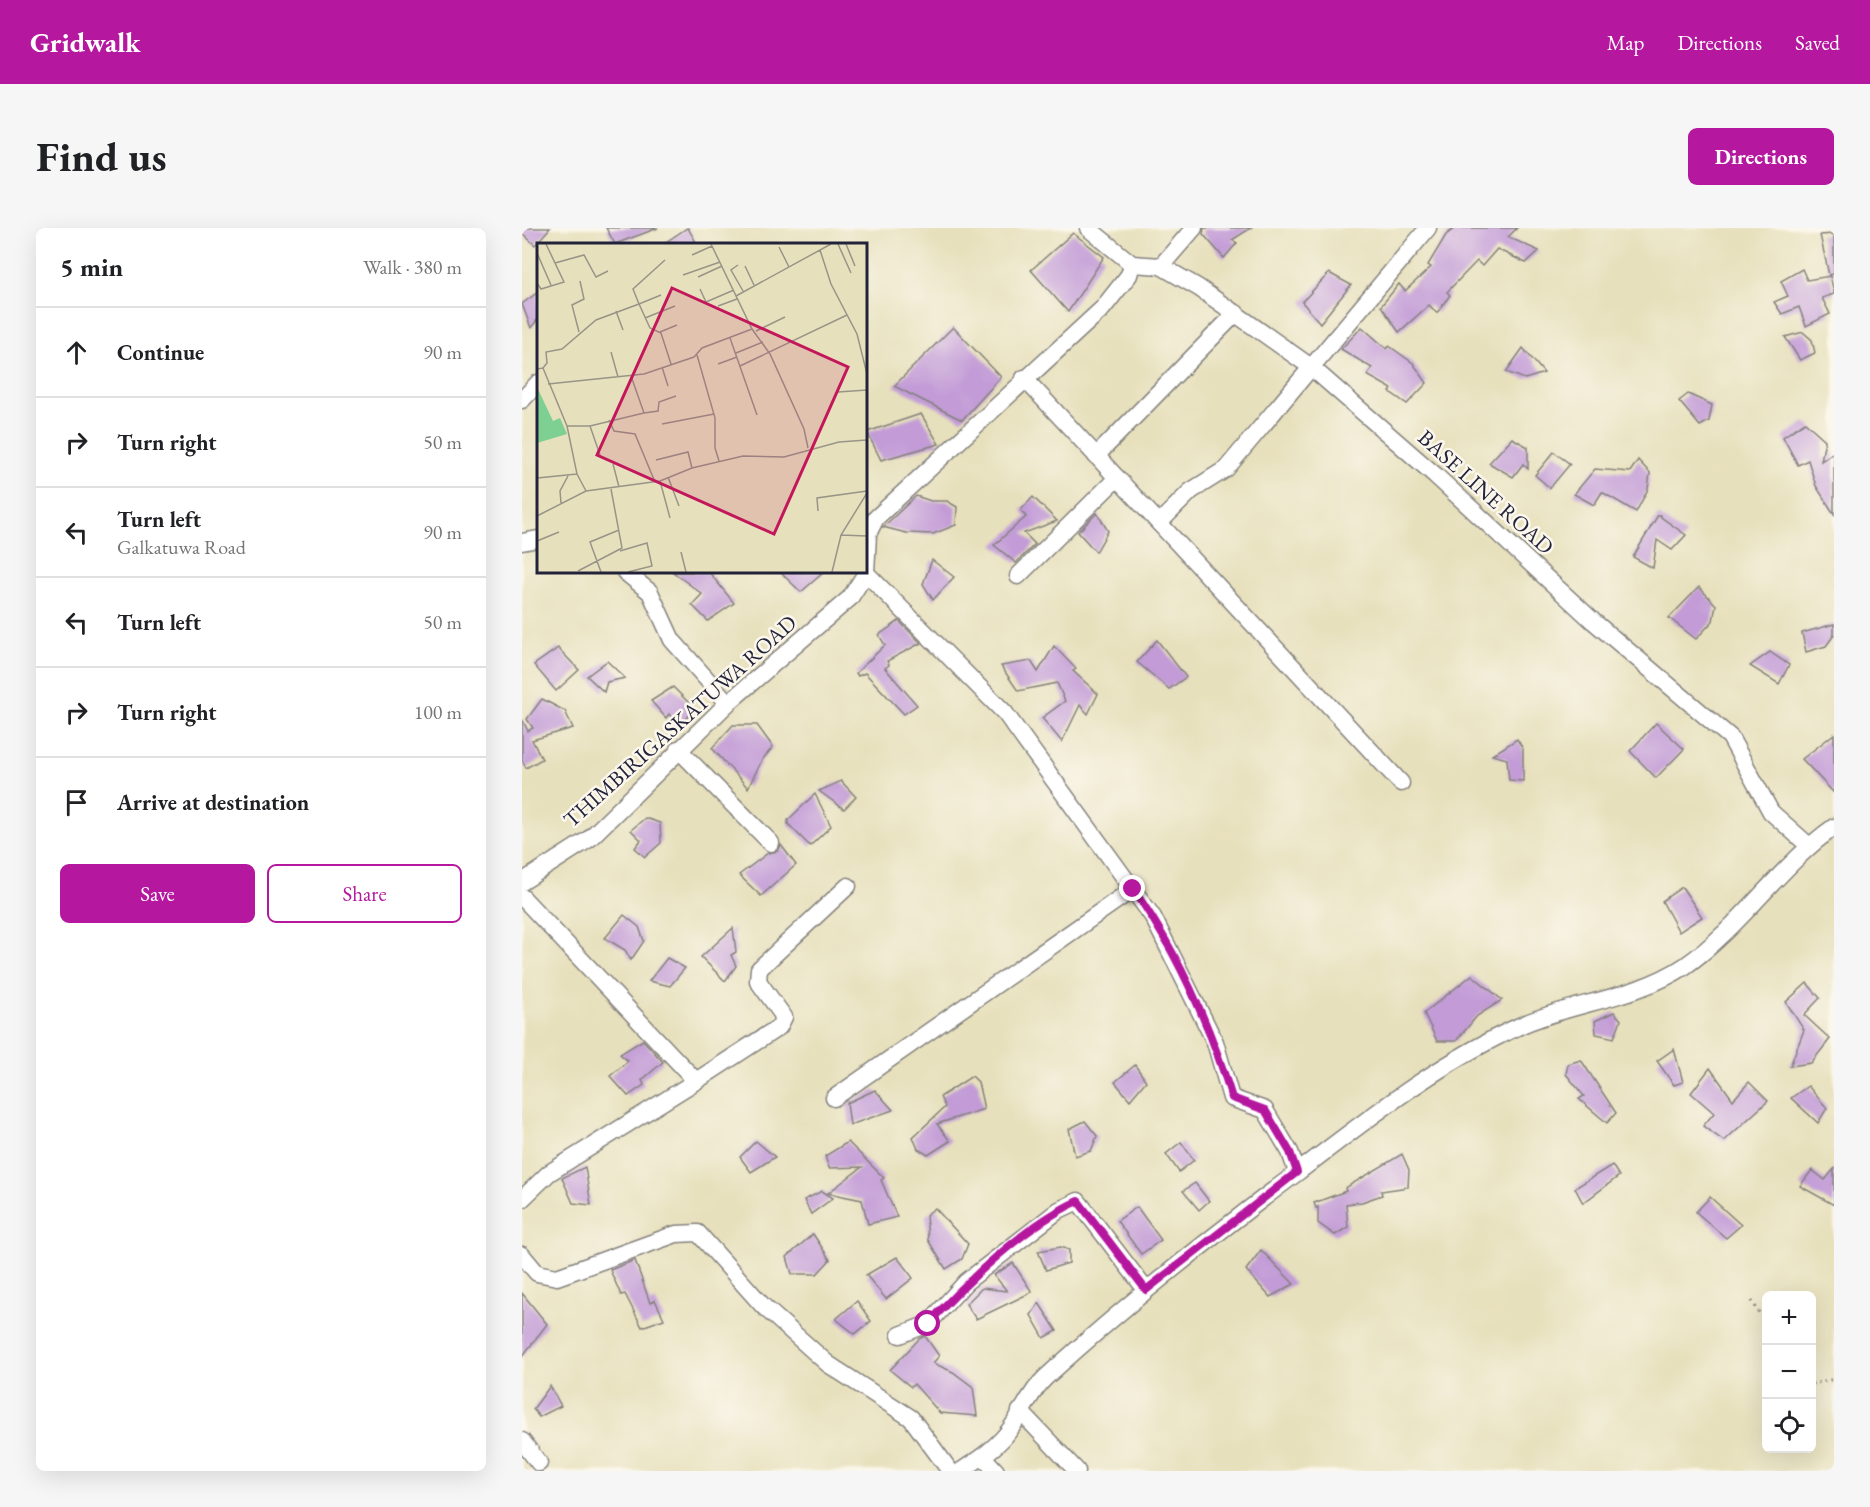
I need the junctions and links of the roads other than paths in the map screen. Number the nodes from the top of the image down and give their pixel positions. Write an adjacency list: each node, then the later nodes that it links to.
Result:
1 (1088, 228): 4 (street)
2 (1194, 228): 5 (street)
3 (1428, 228): 7 (street)
4 (1132, 264): 5 (street, BASE LINE ROAD); 8 (street, THIMBIRIGASKATUWA ROAD)
5 (1161, 266): 6 (street, BASE LINE ROAD)
6 (1236, 313): 7 (street, BASE LINE ROAD); 11 (street)
7 (1311, 368): 13 (street); 25 (street, BASE LINE ROAD)
8 (1024, 378): 11 (street); 16 (street, THIMBIRIGASKATUWA ROAD)
9 (537, 384): 10 (street)
10 (522, 400)
11 (1096, 456): 12 (street)
12 (1117, 478): 13 (street); 19 (street)
13 (1159, 523): 22 (street)
14 (537, 539): 15 (street)
15 (522, 542)
16 (867, 554)
17 (626, 573): 20 (street)
18 (866, 573): 20 (street, THIMBIRIGASKATUWA ROAD); 28 (street)
19 (1018, 576)
20 (728, 703): 21 (street, THIMBIRIGASKATUWA ROAD)
21 (678, 749): 24 (street); 26 (street, THIMBIRIGASKATUWA ROAD)
22 (1401, 783)
23 (1834, 826): 25 (street)
24 (771, 843)
25 (1809, 845): 32 (street)
26 (522, 882)
27 (848, 886): 30 (street)
28 (1133, 889): 31 (street); 32 (street)
29 (522, 897): 30 (street)
30 (696, 1081): 33 (street)
31 (834, 1098)
32 (1297, 1172): 35 (street)
33 (522, 1199)
34 (522, 1255): 41 (street)
35 (1146, 1290): 36 (street); 37 (street)
36 (900, 1335)
37 (1020, 1411): 39 (street); 44 (street)
38 (522, 1441): 40 (street)
39 (983, 1457): 42 (street); 43 (street)
40 (539, 1463)
41 (950, 1471)
42 (961, 1471)
43 (996, 1471)
44 (1077, 1471)

